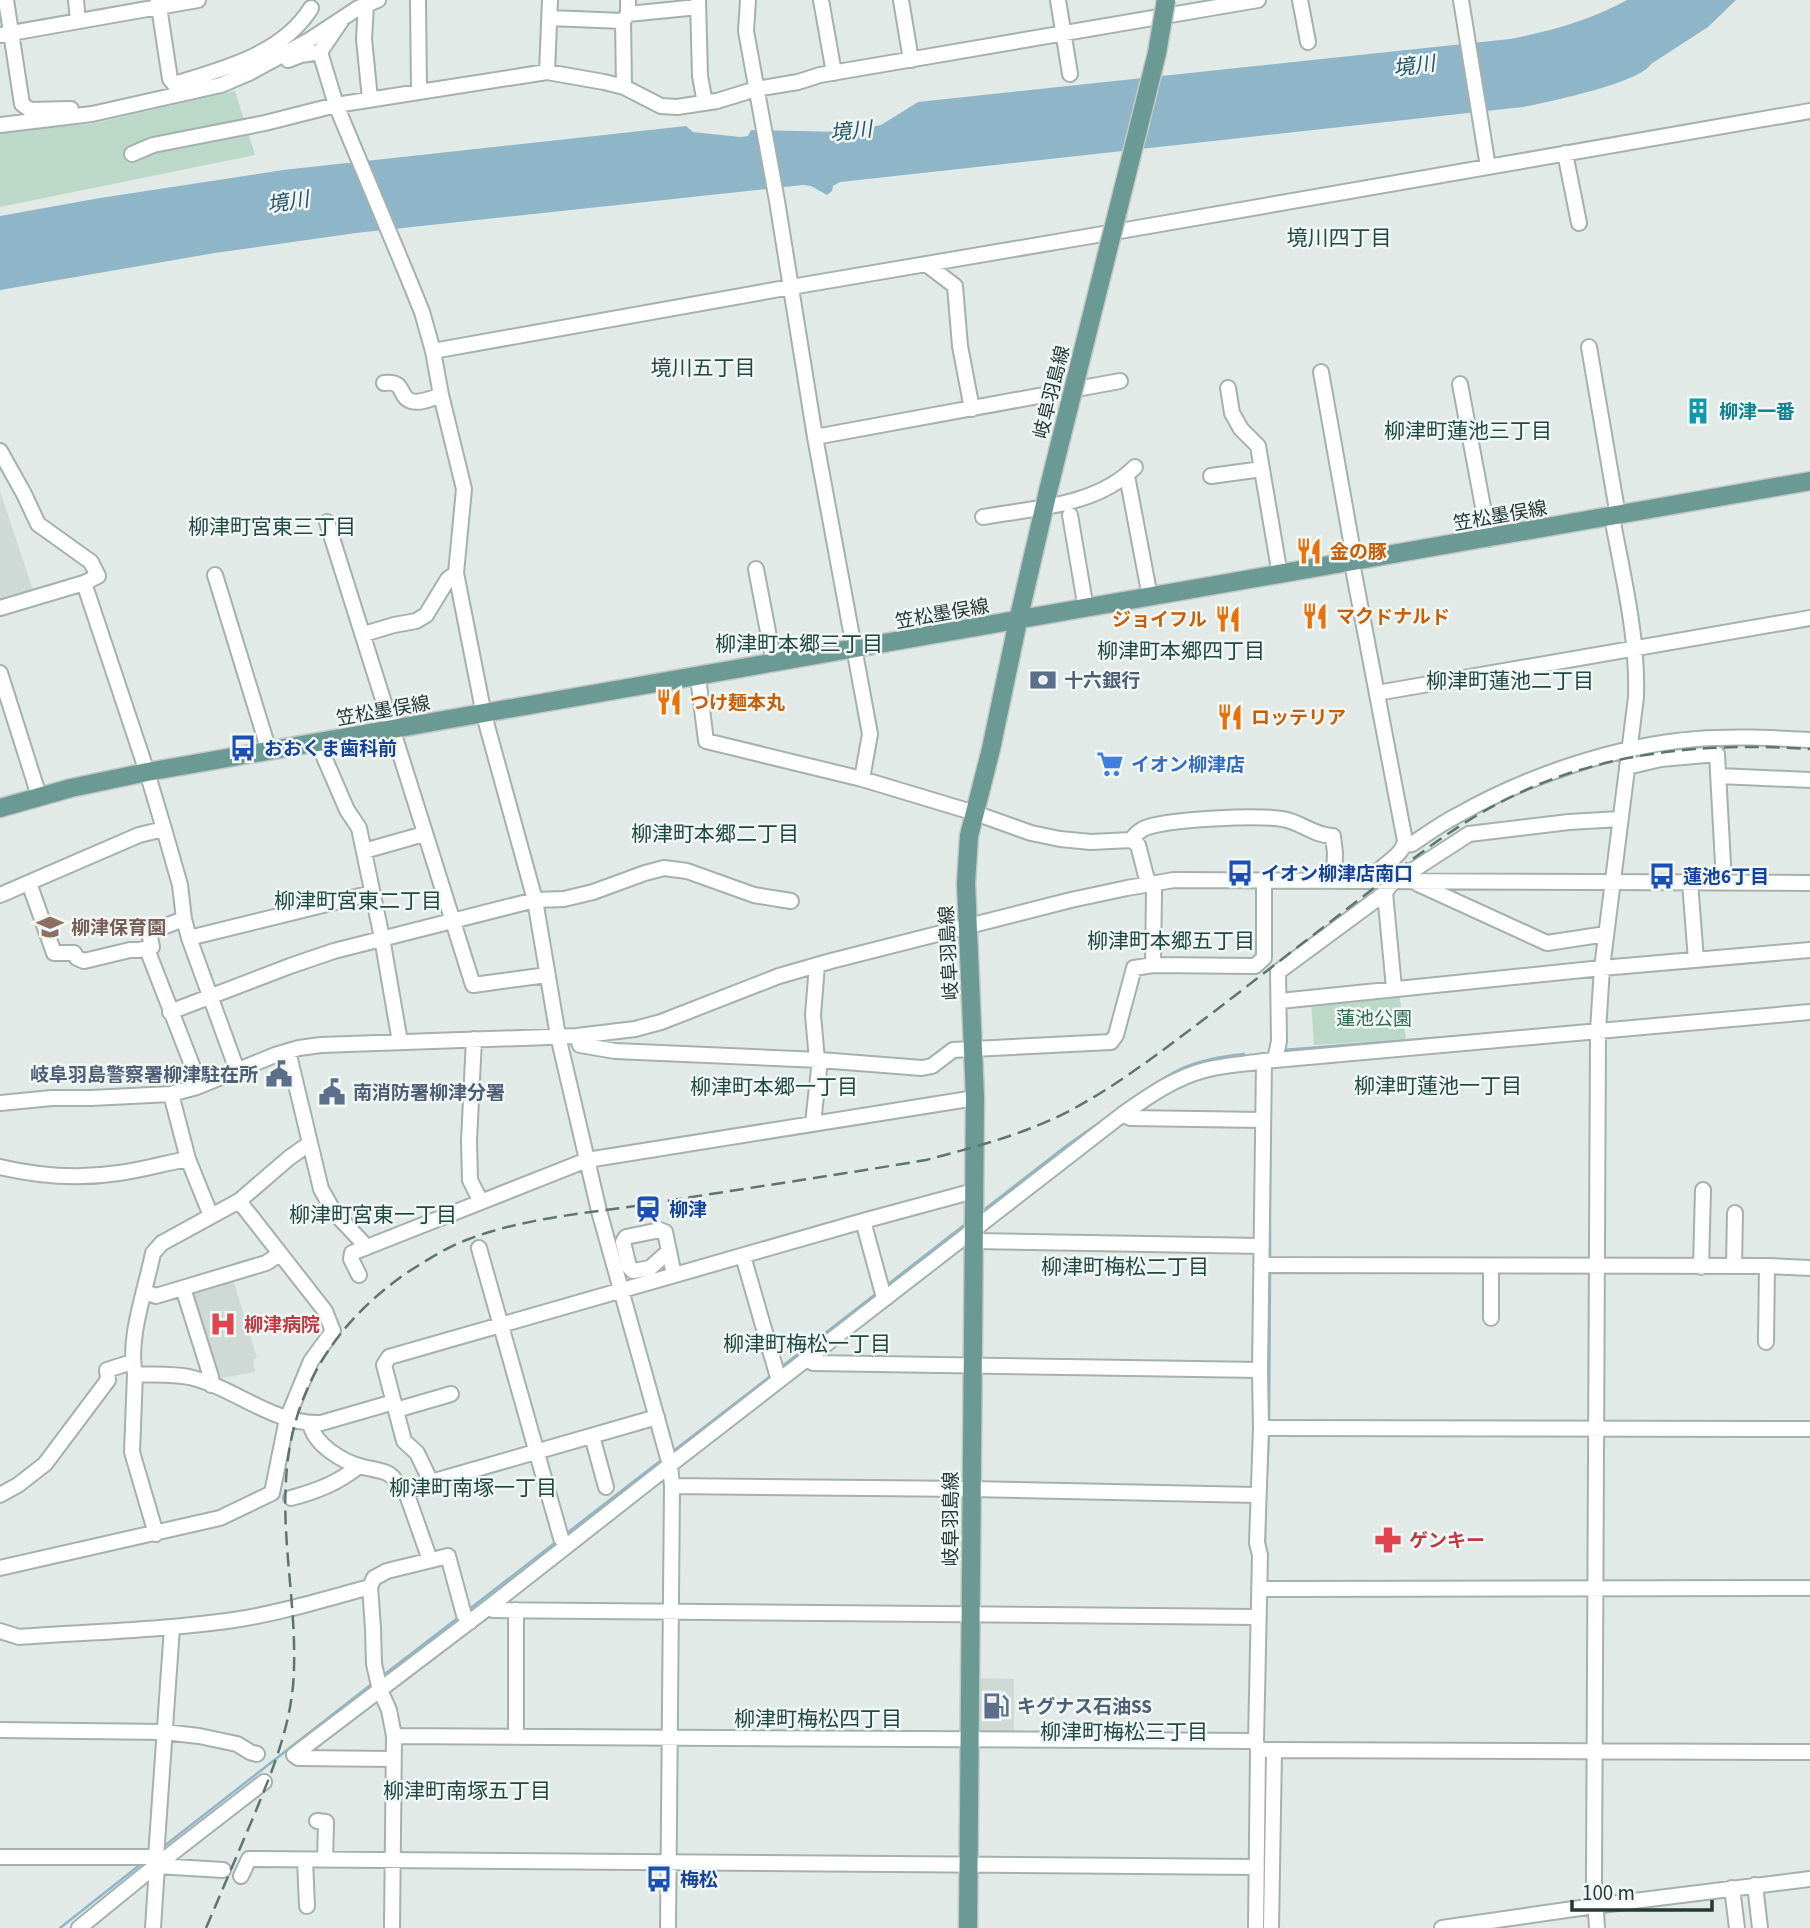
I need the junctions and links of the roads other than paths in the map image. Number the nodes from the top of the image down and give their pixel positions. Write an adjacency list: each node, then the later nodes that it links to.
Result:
1 (6, 0): 22 (street)
2 (76, 0): 21 (street)
3 (198, 0): 15 (street)
4 (418, 0): 33 (street)
5 (550, 0): 20 (street)
6 (748, 0): 32 (street)
7 (821, 0): 29 (street)
8 (901, 0): 26 (street)
9 (1058, 0): 23 (street)
10 (1166, 0): 60 (main road, 岐阜羽島線, bridge)
11 (1258, 0): 23 (street)
12 (1300, 0): 24 (street)
13 (1461, 0): 42 (street)
14 (374, 1): 19 (street); 34 (street)
15 (158, 3): 17 (street); 21 (street)
16 (698, 3): 18 (street); 35 (street)
17 (311, 4): 27 (street)
18 (626, 12): 20 (street); 31 (street)
19 (343, 17): 25 (street); 27 (street)
20 (550, 18): 28 (street)
21 (78, 21): 22 (street)
22 (5, 34): 38 (street)
23 (1064, 34): 26 (street); 30 (street)
24 (1308, 42)
25 (320, 52): 27 (street); 36 (street)
26 (911, 60): 29 (street)
27 (269, 62): 38 (street)
28 (547, 72): 31 (street); 33 (street)
29 (834, 73): 32 (street)
30 (1070, 74)
31 (624, 87): 35 (street)
32 (757, 89): 35 (street); 45 (street)
33 (419, 91): 34 (street)
34 (370, 99): 36 (street)
35 (705, 103)
36 (337, 105): 41 (street); 47 (street)
37 (1810, 111): 40 (street)
38 (92, 114): 39 (street)
39 (0, 125)
40 (1565, 153): 42 (street); 43 (street)
41 (132, 154)
42 (1488, 167): 44 (street)
43 (1579, 223)
44 (926, 264): 45 (street); 54 (street)
45 (791, 286): 47 (street); 55 (street)
46 (1589, 347): 63 (street)
47 (433, 351): 53 (street)
48 (1321, 372): 66 (street)
49 (1120, 381): 54 (street)
50 (384, 383): 53 (street)
51 (1460, 384): 65 (street)
52 (1228, 388): 57 (street)
53 (440, 395): 68 (street)
54 (972, 409): 55 (street)
55 (815, 437): 78 (street)
56 (0, 452): 71 (street)
57 (1262, 469): 58 (street); 70 (street)
58 (1211, 476)
59 (1810, 481): 63 (main road, 笠松墨俣線)
60 (1046, 499): 62 (street); 72 (street); 76 (main road, 岐阜羽島線)
61 (1070, 515): 74 (street)
62 (983, 517)
63 (1615, 517): 65 (main road, 笠松墨俣線); 79 (street)
64 (327, 522): 77 (street)
65 (1489, 539): 66 (main road, 笠松墨俣線)
66 (1352, 563): 70 (main road, 笠松墨俣線); 83 (street)
67 (757, 569): 80 (street)
68 (456, 573): 77 (street); 84 (street)
69 (215, 575): 89 (street)
70 (1280, 575): 72 (main road, 笠松墨俣線)
71 (84, 583): 73 (street); 91 (street)
72 (1150, 597): 74 (main road, 笠松墨俣線)
73 (0, 608)
74 (1086, 609): 76 (main road, 笠松墨俣線)
75 (1810, 618): 79 (street)
76 (1018, 621): 78 (main road, 笠松墨俣線); 97 (main road, 岐阜羽島線)
77 (364, 634): 85 (street)
78 (855, 649): 80 (main road, 笠松墨俣線); 93 (street)
79 (1636, 649): 83 (street); 88 (street)
80 (774, 663): 82 (main road, 笠松墨俣線)
81 (0, 673): 95 (street)
82 (698, 677): 84 (main road, 笠松墨俣線); 93 (street)
83 (1377, 693): 102 (street)
84 (484, 715): 85 (main road, 笠松墨俣線); 117 (street)
85 (392, 730): 87 (main road, 笠松墨俣線); 100 (street)
86 (1810, 740): 88 (street)
87 (318, 743): 89 (main road, 笠松墨俣線); 103 (street)
88 (1630, 749): 90 (street); 102 (street)
89 (269, 751): 91 (main road, 笠松墨俣線)
90 (1626, 767): 92 (street); 98 (street)
91 (147, 772): 95 (main road, 笠松墨俣線); 99 (street)
92 (1719, 776): 94 (street); 110 (street)
93 (862, 779): 97 (street)
94 (1810, 780)
95 (39, 796): 96 (main road, 笠松墨俣線)
96 (0, 808)
97 (975, 813): 101 (street); 121 (main road, 岐阜羽島線)
98 (1620, 820): 107 (street); 108 (street)
99 (164, 829): 111 (street); 119 (street)
100 (424, 834): 103 (street); 120 (street)
101 (1131, 840): 104 (street); 113 (street)
102 (1405, 845): 106 (street)
103 (364, 851): 115 (street)
104 (1334, 880): 105 (street); 106 (street)
105 (1264, 881): 113 (street); 129 (street)
106 (1369, 881): 107 (street)
107 (1405, 881): 108 (street); 114 (street); 122 (street)
108 (1613, 882): 109 (street); 122 (street)
109 (1690, 882): 110 (street); 127 (street)
110 (1724, 882): 112 (street)
111 (29, 883): 116 (street); 125 (street)
112 (1810, 883)
113 (1149, 884): 121 (street); 129 (street)
114 (1385, 892): 132 (street); 134 (street)
115 (372, 893): 123 (street); 124 (street)
116 (0, 895)
117 (535, 900): 118 (street); 120 (street); 131 (street)
118 (791, 901)
119 (184, 919): 123 (street); 125 (street)
120 (452, 921): 124 (street); 131 (street)
121 (967, 927): 128 (street); 142 (main road, 岐阜羽島線)
122 (1606, 934): 130 (street)
123 (189, 938): 133 (street)
124 (382, 938): 133 (street); 141 (street)
125 (147, 949): 135 (street)
126 (1810, 950): 127 (street)
127 (1696, 960): 130 (street)
128 (817, 965): 139 (street); 144 (street)
129 (1153, 965): 142 (street)
130 (1602, 968): 132 (street); 137 (street)
131 (547, 975): 138 (street)
132 (1394, 988): 134 (street)
133 (211, 996): 135 (street); 146 (street)
134 (1280, 1001): 145 (street)
135 (170, 1012): 147 (street)
136 (1810, 1012): 137 (street)
137 (1598, 1031): 145 (street); 174 (street)
138 (558, 1036): 139 (street); 140 (street); 156 (street)
139 (577, 1036): 144 (street)
140 (474, 1039): 141 (street); 161 (street)
141 (400, 1042): 143 (street)
142 (974, 1048): 144 (street); 149 (main road, 岐阜羽島線)
143 (288, 1051): 146 (street); 154 (street)
144 (818, 1060): 153 (street)
145 (1270, 1060): 151 (street); 152 (street)
146 (237, 1070): 147 (street)
147 (197, 1087): 148 (street)
148 (172, 1094): 150 (street); 155 (street)
149 (975, 1098): 153 (street); 159 (main road, 岐阜羽島線)
150 (0, 1103)
151 (1123, 1114): 152 (street); 165 (street)
152 (1262, 1121): 166 (street)
153 (813, 1123): 156 (street)
154 (310, 1143): 160 (street); 167 (street)
155 (188, 1159): 157 (street); 163 (street)
156 (587, 1160): 161 (street); 182 (street)
157 (0, 1167)
158 (1703, 1190): 177 (street)
159 (974, 1191): 164 (street); 165 (main road, 岐阜羽島線)
160 (239, 1201): 163 (street); 170 (street)
161 (481, 1202): 167 (street)
162 (1735, 1213): 175 (street)
163 (211, 1216): 183 (street)
164 (863, 1221): 171 (street); 184 (street)
165 (974, 1236): 166 (street); 184 (street); 189 (main road, 岐阜羽島線)
166 (1262, 1246): 172 (street)
167 (365, 1248): 179 (street)
168 (479, 1248): 186 (street)
169 (669, 1251): 180 (street)
170 (280, 1254): 181 (street); 197 (street)
171 (743, 1256): 180 (street); 192 (street)
172 (1262, 1265): 173 (street); 191 (street)
173 (1491, 1266): 174 (street); 185 (street)
174 (1595, 1266): 177 (street); 200 (street)
175 (1734, 1266): 176 (street); 177 (street)
176 (1767, 1266): 178 (street); 187 (street)
177 (1702, 1267)
178 (1810, 1268)
179 (359, 1275)
180 (674, 1275): 182 (street)
181 (183, 1288): 183 (street); 193 (street)
182 (621, 1290): 186 (street); 196 (street)
183 (145, 1292): 190 (street)
184 (887, 1298): 188 (street)
185 (1491, 1318)
186 (500, 1324): 195 (street); 203 (street)
187 (1766, 1342)
188 (807, 1359): 189 (street); 192 (street)
189 (972, 1365): 191 (street); 209 (main road, 岐阜羽島線)
190 (134, 1368): 193 (street); 211 (street); 214 (street)
191 (1259, 1370): 199 (street)
192 (781, 1379): 204 (street)
193 (211, 1385): 197 (street)
194 (451, 1395): 195 (street)
195 (395, 1406): 198 (street); 206 (street)
196 (657, 1417): 202 (street); 204 (street)
197 (287, 1419): 198 (street); 214 (street)
198 (310, 1423): 205 (street)
199 (1261, 1428): 200 (street); 212 (street)
200 (1595, 1428): 201 (street); 221 (street)
201 (1810, 1429)
202 (592, 1436): 203 (street); 208 (street)
203 (537, 1451): 206 (street); 215 (street)
204 (670, 1465): 207 (street); 215 (street)
205 (359, 1466): 210 (street); 213 (street)
206 (431, 1482): 210 (street)
207 (672, 1486): 209 (street); 224 (street)
208 (606, 1487)
209 (971, 1489): 212 (street); 225 (main road, 岐阜羽島線)
210 (406, 1492): 216 (street)
211 (0, 1495)
212 (1257, 1495): 220 (street)
213 (291, 1498)
214 (156, 1534): 217 (street)
215 (567, 1546): 222 (street)
216 (430, 1560): 218 (street); 227 (street)
217 (0, 1568)
218 (370, 1587): 228 (street); 230 (street)
219 (1810, 1588): 221 (street)
220 (1259, 1589): 221 (street); 226 (street)
221 (1594, 1589): 238 (street)
222 (489, 1607): 223 (street); 227 (street)
223 (516, 1610): 224 (street); 234 (street)
224 (670, 1611): 225 (street); 235 (street)
225 (970, 1614): 226 (street); 236 (main road, 岐阜羽島線)
226 (1258, 1617): 237 (street)
227 (470, 1622): 230 (street)
228 (173, 1627): 229 (street); 232 (street)
229 (0, 1631)
230 (380, 1690): 233 (street); 241 (street)
231 (0, 1730): 232 (street)
232 (164, 1732): 240 (street); 247 (street)
233 (394, 1736): 234 (street); 241 (street)
234 (516, 1737): 235 (street)
235 (670, 1738): 236 (street); 249 (street)
236 (969, 1740): 237 (street); 250 (main road, 岐阜羽島線)
237 (1263, 1747): 238 (street); 251 (street); 265 (street)
238 (1595, 1751): 239 (street); 258 (street)
239 (1810, 1752)
240 (257, 1754)
241 (393, 1759): 248 (street)
242 (264, 1782): 247 (street)
243 (317, 1821): 246 (street)
244 (0, 1857): 247 (street)
245 (304, 1860): 246 (street); 253 (street); 257 (street)
246 (325, 1860): 248 (street)
247 (156, 1861): 252 (street); 259 (street); 260 (street)
248 (393, 1861): 249 (street); 261 (street)
249 (669, 1862): 250 (street); 262 (street)
250 (968, 1866): 251 (street); 263 (main road, 岐阜羽島線)
251 (1257, 1867): 264 (street)
252 (223, 1870)
253 (241, 1876)
254 (1810, 1879): 255 (street)
255 (1755, 1885): 256 (street); 269 (street)
256 (1732, 1888): 258 (street); 268 (street)
257 (307, 1906)
258 (1594, 1906): 266 (street); 267 (street)
259 (79, 1928)
260 (153, 1928)
261 (392, 1928)
262 (668, 1928)
263 (968, 1928)
264 (1256, 1928)
265 (1271, 1928)
266 (1442, 1928)
267 (1597, 1928)
268 (1737, 1928)
269 (1760, 1928)

